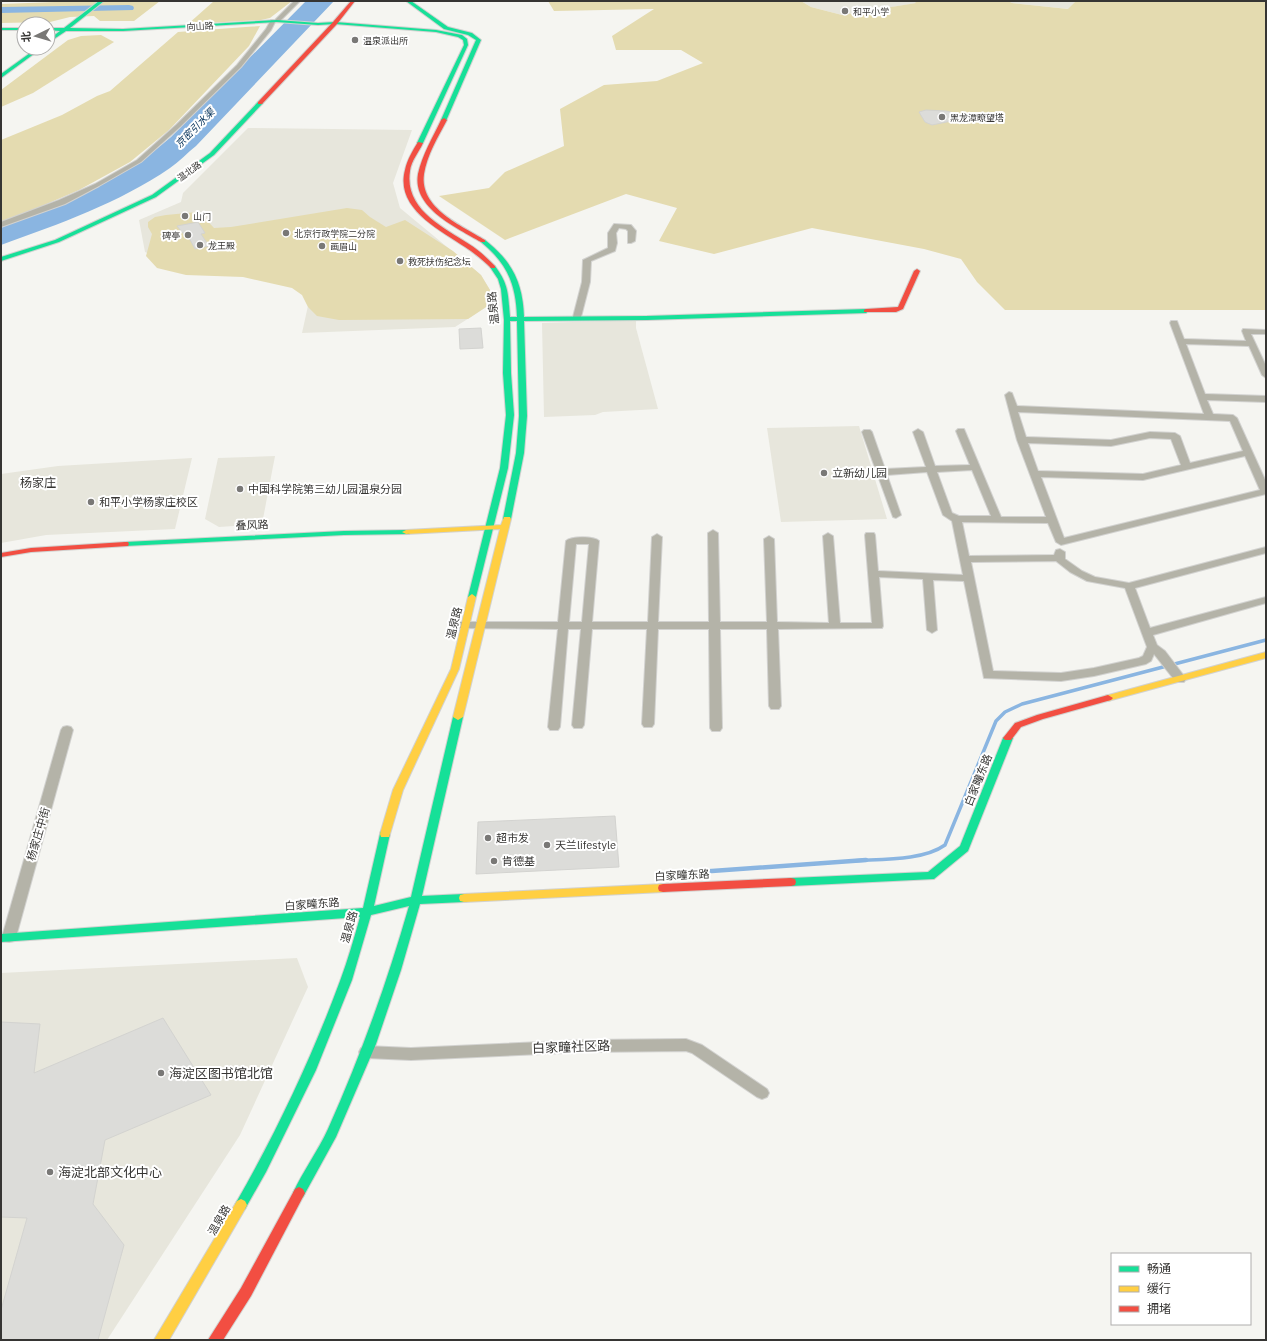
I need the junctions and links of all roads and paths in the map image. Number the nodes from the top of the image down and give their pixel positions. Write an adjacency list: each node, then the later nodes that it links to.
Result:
1 (297, 1): 6 (street)
2 (353, 1): 7 (main road)
3 (361, 1): 7 (main road)
4 (408, 1): 14 (main road)
5 (98, 4): 8 (main road)
6 (275, 21): 7 (main road, 向山路); 8 (main road, 向山路); 17 (street)
7 (335, 23): 13 (main road); 19 (main road, 温北路)
8 (68, 27): 11 (main road, 向山路); 12 (main road)
9 (1, 28): 10 (main road)
10 (16, 28)
11 (56, 28)
12 (56, 36)
13 (466, 45): 14 (main road); 23 (main road, 温泉路)
14 (478, 45): 22 (main road)
15 (29, 56): 16 (main road)
16 (1, 76)
17 (1, 225)
18 (631, 241): 21 (street)
19 (1, 259)
20 (917, 271): 21 (main road)
21 (577, 317): 22 (main road)
22 (520, 319): 23 (main road); 49 (main road)
23 (507, 320): 50 (main road, 温泉路)
24 (1174, 322): 26 (street)
25 (1266, 332): 27 (street)
26 (1181, 341): 27 (street); 30 (street)
27 (1252, 344): 28 (street)
28 (1266, 375)
29 (1009, 395): 32 (street)
30 (1202, 397): 31 (street); 33 (street)
31 (1266, 399)
32 (1013, 409): 33 (street); 37 (street)
33 (1209, 416): 38 (street)
34 (961, 430): 39 (street)
35 (867, 432): 42 (street)
36 (918, 432): 41 (street)
37 (1022, 440): 40 (street); 43 (street)
38 (1248, 453): 40 (street); 44 (street)
39 (976, 467): 41 (street); 47 (street)
40 (1187, 468): 43 (street)
41 (931, 469): 42 (street); 46 (street)
42 (881, 472): 45 (street)
43 (1035, 474): 48 (street)
44 (1265, 491): 56 (street)
45 (896, 515)
46 (957, 519): 47 (street); 60 (street)
47 (997, 519): 48 (street)
48 (1052, 520): 56 (street)
49 (505, 527): 50 (main road, 叠风路); 68 (main road)
50 (491, 528): 58 (main road, 叠风路); 67 (main road, 温泉路)
51 (713, 533): 72 (street)
52 (870, 535): 61 (street)
53 (828, 536): 74 (street)
54 (657, 537): 71 (street)
55 (769, 539): 73 (street)
56 (1061, 542): 59 (street)
57 (1266, 550): 64 (street)
58 (1, 555)
59 (1059, 558): 60 (street); 64 (street)
60 (964, 559): 63 (street)
61 (873, 574): 62 (street); 74 (street)
62 (928, 576): 63 (street); 75 (street)
63 (968, 578): 77 (street)
64 (1129, 586): 76 (street)
65 (1266, 600): 76 (street)
66 (454, 625): 67 (street)
67 (466, 625): 68 (street); 87 (main road, 温泉路)
68 (481, 625): 69 (street); 86 (main road)
69 (563, 625): 70 (street); 70 (street); 83 (street)
70 (586, 625): 71 (street); 82 (street)
71 (653, 625): 72 (street); 81 (street)
72 (714, 625): 73 (street); 84 (street)
73 (772, 626): 74 (street); 80 (street)
74 (835, 626)
75 (932, 630)
76 (1146, 633): 77 (street)
77 (1152, 647): 79 (street)
78 (1266, 654): 79 (main road, 白家疃东路)
79 (1180, 679): 86 (main road, 白家疃东路)
80 (775, 706)
81 (648, 724)
82 (578, 725)
83 (554, 727)
84 (716, 728)
85 (68, 730): 88 (street, 杨家庄中街)
86 (416, 900): 87 (main road, 白家疃东路); 89 (main road)
87 (366, 912): 88 (main road, 白家疃东路); 91 (main road, 温泉路)
88 (5, 937)
89 (366, 1052): 90 (street, 白家疃社区路); 92 (main road)
90 (762, 1093)
91 (161, 1340)
92 (215, 1340)

